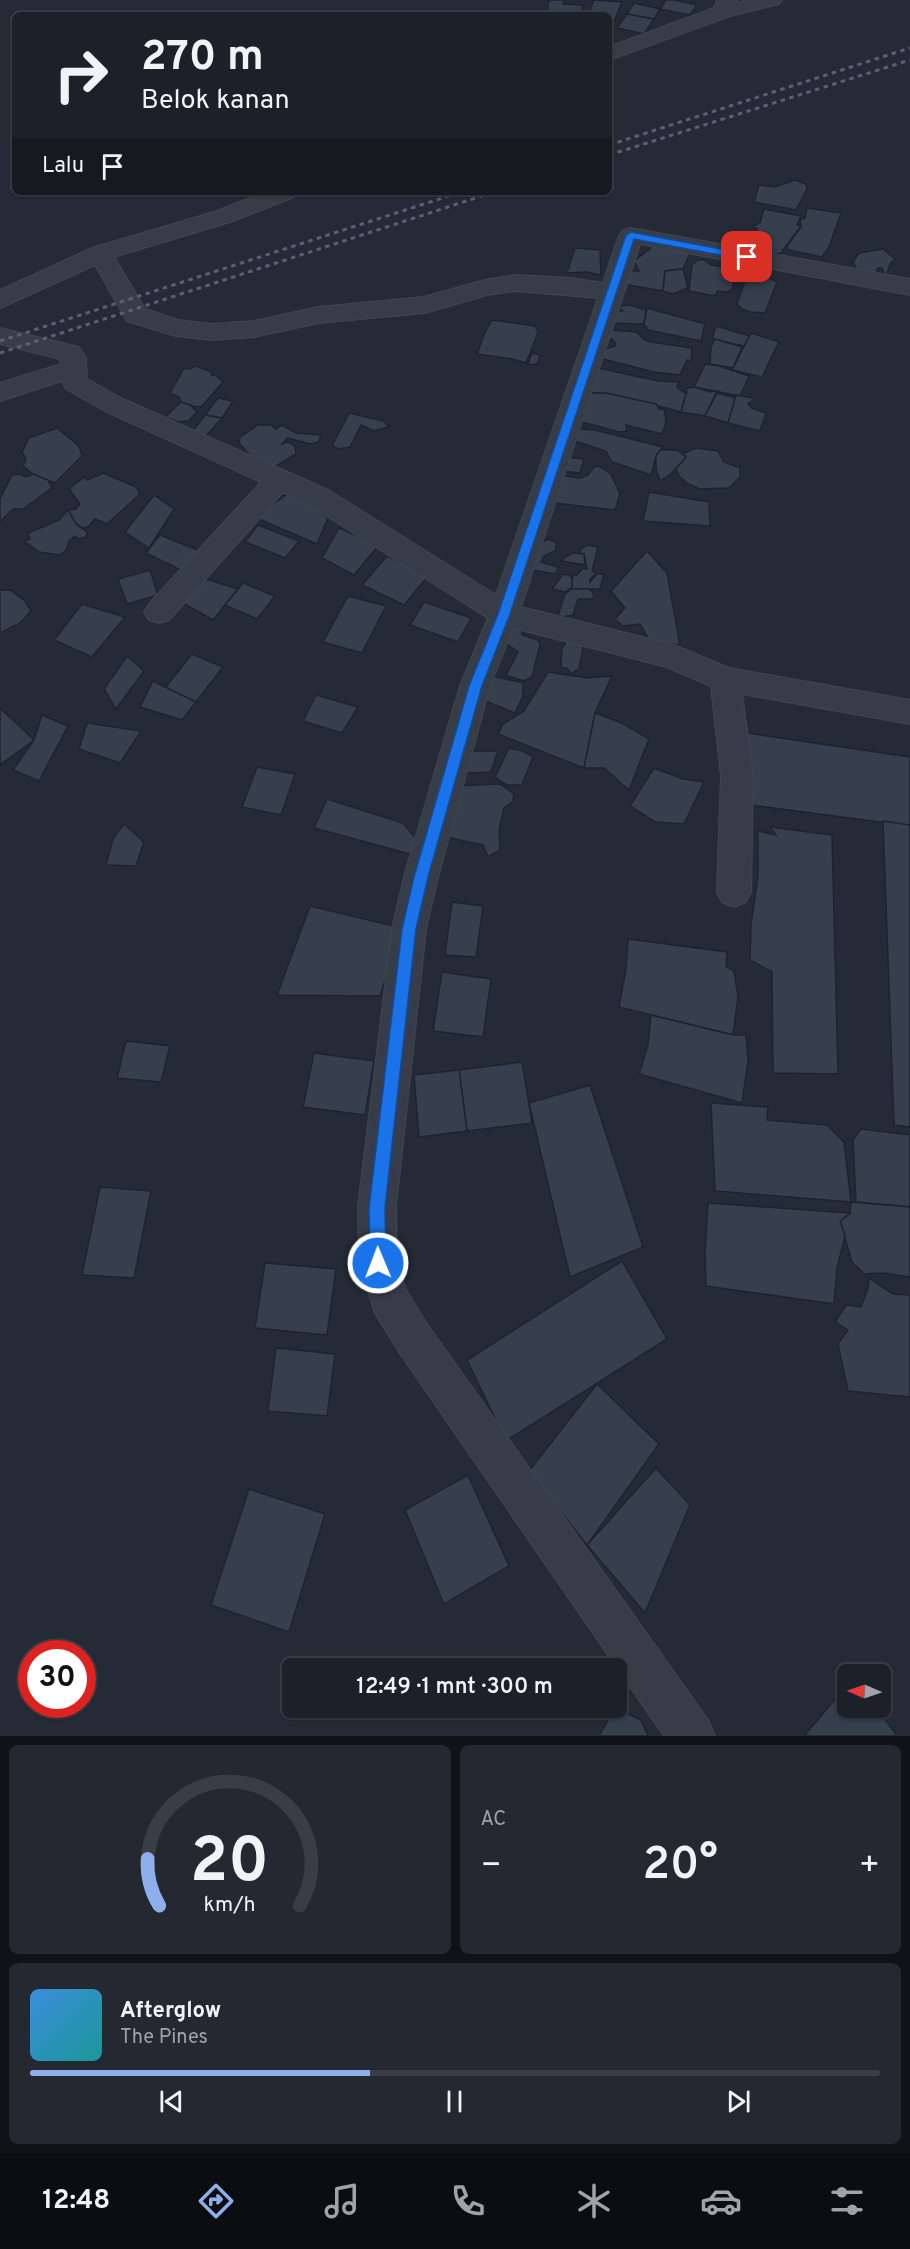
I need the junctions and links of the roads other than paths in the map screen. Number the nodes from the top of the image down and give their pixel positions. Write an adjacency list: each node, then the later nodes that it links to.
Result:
1 (772, 0): 2 (street)
2 (725, 6): 3 (street)
3 (612, 53)
4 (278, 195): 5 (street)
5 (100, 253): 7 (street); 8 (street)
6 (910, 287): 7 (street)
7 (612, 292): 14 (street)
8 (0, 300)
9 (0, 336): 10 (street)
10 (75, 368): 11 (street); 12 (street)
11 (0, 392)
12 (280, 478): 13 (street); 14 (street)
13 (159, 612)
14 (504, 614): 15 (street); 18 (street)
15 (725, 680): 16 (street); 17 (street)
16 (910, 712)
17 (734, 892)
18 (692, 1736)

